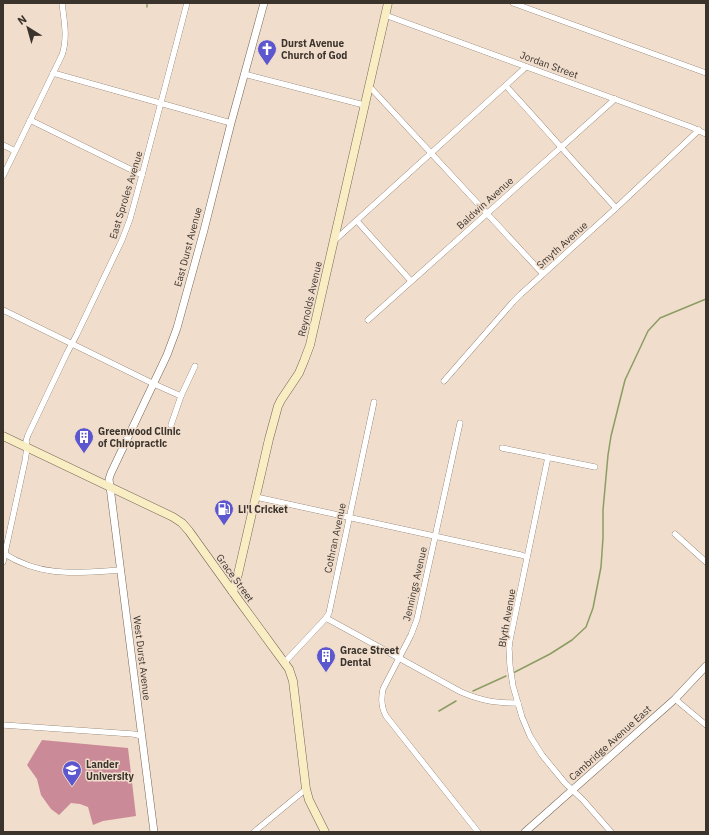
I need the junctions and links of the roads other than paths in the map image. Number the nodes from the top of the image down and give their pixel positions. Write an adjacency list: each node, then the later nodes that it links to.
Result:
1 (62, 3): 8 (street)
2 (187, 3): 14 (street, East Sproles Avenue)
3 (264, 3): 10 (street, East Durst Avenue)
4 (388, 3): 6 (main road, Reynolds Avenue)
5 (513, 3): 9 (street)
6 (385, 15): 7 (street, Jordan Street); 11 (main road, Reynolds Avenue)
7 (526, 67): 12 (street); 13 (street, Jordan Street)
8 (53, 73): 14 (street); 16 (street)
9 (706, 73)
10 (244, 74): 15 (street); 17 (street, East Durst Avenue)
11 (369, 86): 15 (main road, Reynolds Avenue); 23 (street)
12 (506, 86): 21 (street); 23 (street)
13 (615, 99): 18 (street, Jordan Street); 21 (street, Baldwin Avenue)
14 (161, 103): 17 (street); 24 (street, East Sproles Avenue)
15 (364, 105): 29 (main road, Reynolds Avenue)
16 (30, 120): 22 (street); 24 (street)
17 (231, 123): 37 (street, East Durst Avenue)
18 (700, 130): 19 (street, Jordan Street); 26 (street, Smyth Avenue)
19 (706, 134)
20 (3, 145): 22 (street)
21 (561, 147): 26 (street); 27 (street, Baldwin Avenue)
22 (15, 152): 25 (street)
23 (431, 153): 27 (street); 28 (street)
24 (142, 175): 34 (street, East Sproles Avenue)
25 (3, 176)
26 (616, 208): 30 (street, Smyth Avenue)
27 (487, 214): 30 (street); 31 (street, Baldwin Avenue)
28 (357, 221): 29 (street); 31 (street)
29 (332, 243): 48 (main road, Reynolds Avenue)
30 (543, 274): 36 (street, Smyth Avenue)
31 (411, 281): 33 (street, Baldwin Avenue)
32 (3, 310): 34 (street)
33 (368, 320)
34 (72, 344): 37 (street); 43 (street, East Sproles Avenue)
35 (195, 366): 38 (street)
36 (444, 381)
37 (154, 384): 38 (street); 47 (street, East Durst Avenue)
38 (181, 396): 41 (street)
39 (374, 402): 49 (street, Cothran Avenue)
40 (460, 423): 51 (street, Jennings Avenue)
41 (171, 425)
42 (3, 436): 43 (main road, Grace Street)
43 (27, 448): 47 (main road, Grace Street); 52 (street, East Sproles Avenue)
44 (502, 448): 45 (street)
45 (548, 457): 46 (street); 53 (street, Blyth Avenue)
46 (596, 467)
47 (110, 488): 56 (street, West Durst Avenue); 57 (main road, Grace Street)
48 (256, 497): 49 (street); 57 (main road, Reynolds Avenue)
49 (349, 517): 51 (street); 58 (street, Cothran Avenue)
50 (675, 534): 55 (street)
51 (435, 537): 53 (street); 59 (street, Jennings Avenue)
52 (4, 554): 54 (street, East Sproles Avenue); 56 (street)
53 (527, 557): 63 (street, Blyth Avenue)
54 (3, 562)
55 (706, 562)
56 (121, 570): 66 (street, West Durst Avenue)
57 (233, 592): 60 (main road, Grace Street)
58 (326, 618): 59 (street); 60 (street, Cothran Avenue)
59 (399, 658): 63 (street); 72 (street, Jennings Avenue)
60 (284, 662): 67 (main road, Grace Street)
61 (706, 666): 62 (street, Cambridge Avenue East)
62 (675, 699): 65 (street); 68 (street, Cambridge Avenue East)
63 (518, 703): 68 (street, Blyth Avenue)
64 (3, 725): 66 (street)
65 (706, 725)
66 (142, 736): 69 (street, West Durst Avenue)
67 (306, 789): 70 (street); 71 (main road, Grace Street)
68 (572, 790): 73 (street, Cambridge Avenue East); 74 (street, Blyth Avenue)
69 (154, 832)
70 (254, 832)
71 (325, 832)
72 (478, 832)
73 (525, 832)
74 (611, 832)

